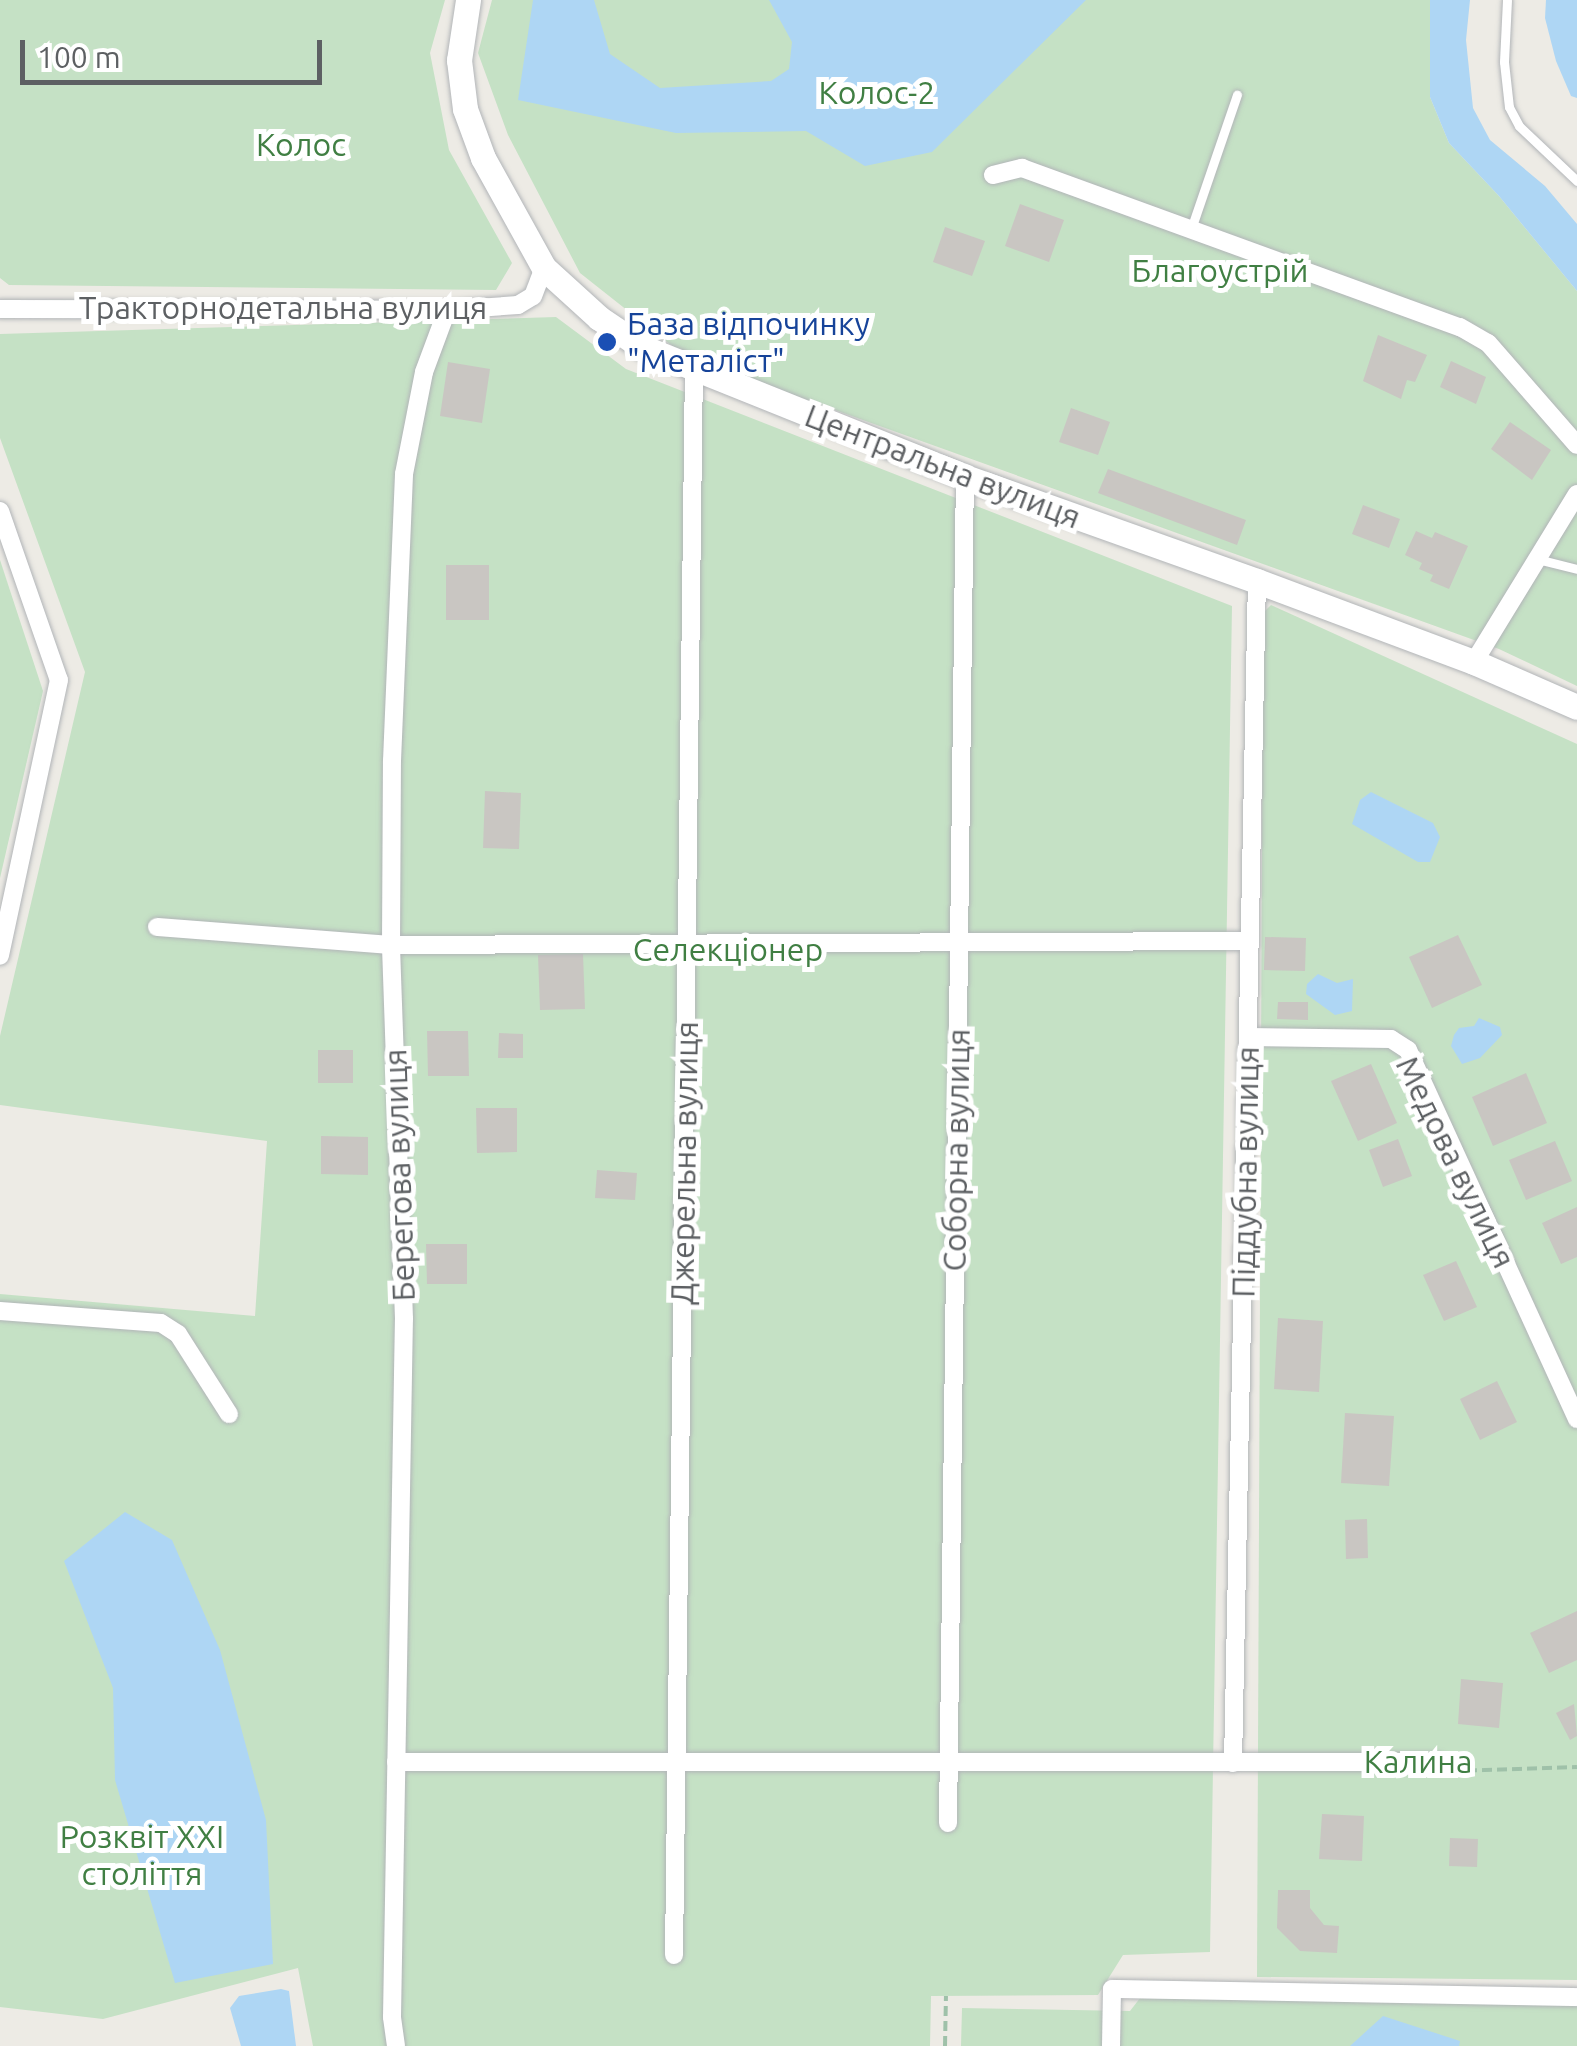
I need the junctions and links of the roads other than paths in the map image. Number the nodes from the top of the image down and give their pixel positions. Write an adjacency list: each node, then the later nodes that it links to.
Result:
1 (468, 0): 7 (street, Центральна вулиця)
2 (1507, 0): 5 (lane)
3 (1237, 94): 6 (lane)
4 (993, 174): 6 (street)
5 (1577, 181)
6 (1191, 229): 11 (street)
7 (544, 268): 9 (street, Тракторнодетальна вулиця); 10 (street, Центральна вулиця)
8 (3, 307): 9 (street, Тракторнодетальна вулиця)
9 (447, 310): 24 (street, Берегова вулиця)
10 (694, 372): 12 (street, Центральна вулиця); 23 (street, Джерельна вулиця)
11 (1577, 445)
12 (964, 478): 17 (street, Центральна вулиця); 22 (street, Соборна вулиця)
13 (1577, 494): 15 (street)
14 (0, 511): 25 (street)
15 (1537, 559): 16 (lane); 18 (street)
16 (1577, 569)
17 (1257, 581): 18 (street, Центральна вулиця); 21 (street, Піддубна вулиця)
18 (1474, 662): 19 (street, Центральна вулиця)
19 (1577, 706)
20 (156, 927): 24 (street)
21 (1250, 941): 22 (street); 26 (street, Піддубна вулиця)
22 (959, 942): 23 (street); 31 (street, Соборна вулиця)
23 (687, 944): 24 (street); 30 (street, Джерельна вулиця)
24 (391, 945): 32 (street, Берегова вулиця)
25 (0, 956)
26 (1248, 1037): 29 (street, Медова вулиця); 33 (street, Піддубна вулиця)
27 (0, 1311): 28 (street)
28 (229, 1414)
29 (1577, 1418)
30 (676, 1760): 31 (street); 32 (street); 36 (street, Джерельна вулиця)
31 (949, 1761): 33 (street); 35 (street, Соборна вулиця)
32 (396, 1762): 38 (street, Берегова вулиця)
33 (1233, 1763): 34 (street)
34 (1443, 1766)
35 (948, 1823)
36 (674, 1955)
37 (1577, 1997): 39 (street)
38 (396, 2046)
39 (1111, 2046)

